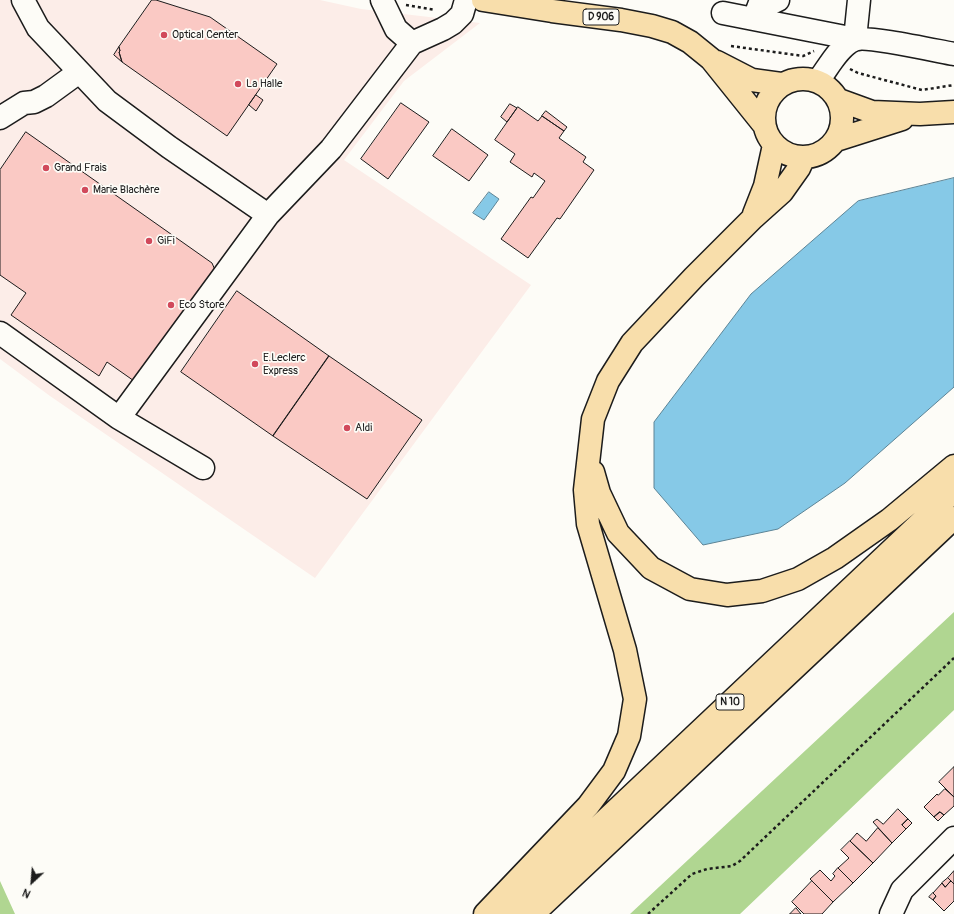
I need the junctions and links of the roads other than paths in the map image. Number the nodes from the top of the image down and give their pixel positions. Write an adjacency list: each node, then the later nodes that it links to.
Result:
1 (23, 0): 13 (street)
2 (382, 0): 10 (street)
3 (466, 0): 10 (street)
4 (483, 0): 12 (main road, D 906)
5 (778, 0): 7 (street)
6 (859, 0): 9 (street)
7 (758, 6): 8 (street); 9 (street)
8 (723, 13)
9 (855, 39): 11 (street); 14 (street)
10 (412, 43): 24 (street)
11 (954, 54)
12 (711, 59): 15 (main road, D 906); 20 (main road, D 906)
13 (79, 72): 19 (street); 24 (street)
14 (818, 81): 15 (main road); 16 (main road)
15 (781, 84): 20 (main road)
16 (839, 100): 18 (main road); 21 (main road)
17 (954, 112): 18 (main road)
18 (920, 114): 21 (main road)
19 (0, 118)
20 (764, 126): 22 (main road)
21 (836, 140): 23 (main road)
22 (774, 144): 23 (main road); 25 (main road)
23 (804, 157): 25 (main road)
24 (268, 215): 27 (street)
25 (753, 218): 28 (main road)
26 (0, 333): 27 (street)
27 (119, 418): 30 (street)
28 (588, 453): 29 (main road); 34 (main road)
29 (954, 466)
30 (203, 468)
31 (954, 491): 35 (main road, N 10)
32 (954, 518): 36 (main road, N 10)
33 (954, 838): 37 (street)
34 (485, 914)
35 (506, 914)
36 (533, 914)
37 (891, 914)

